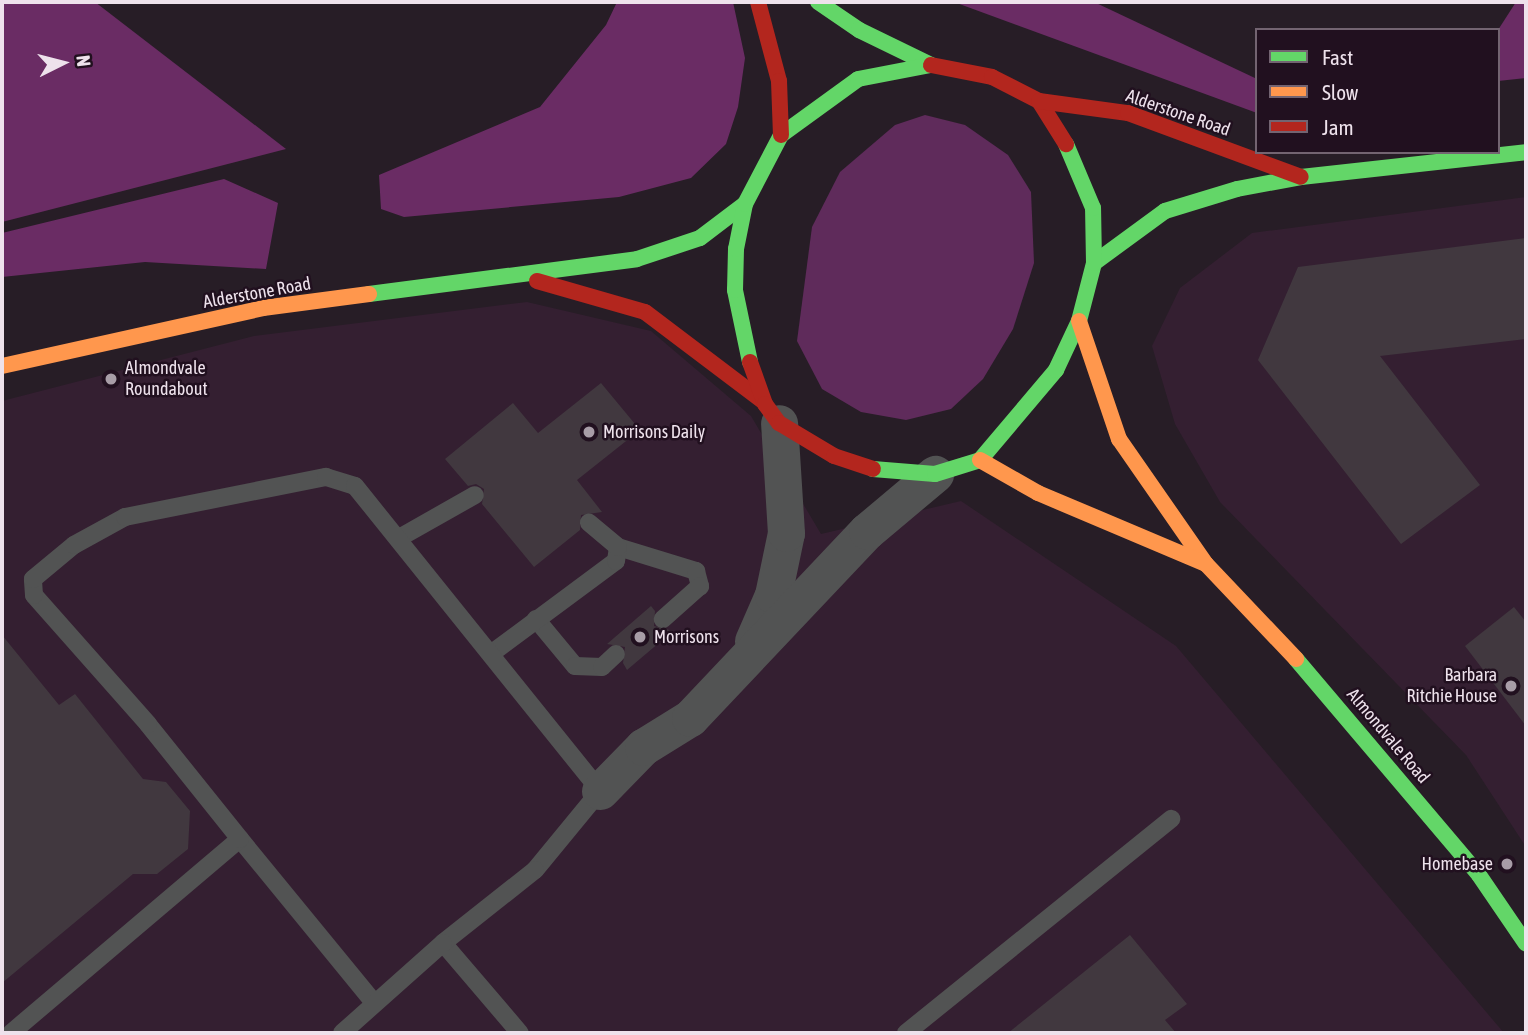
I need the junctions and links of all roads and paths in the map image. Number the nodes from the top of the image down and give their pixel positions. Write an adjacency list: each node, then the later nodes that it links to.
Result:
1 (758, 2): 5 (street)
2 (818, 2): 3 (street)
3 (931, 65): 4 (street); 5 (street)
4 (1039, 101): 7 (street, Alderstone Road); 9 (street)
5 (781, 135): 8 (street)
6 (1526, 152): 7 (street, Alderstone Road)
7 (1301, 177): 9 (street, Alderstone Road)
8 (746, 204): 10 (street, Alderstone Road); 13 (street)
9 (1094, 263): 11 (street)
10 (522, 277): 12 (street, Alderstone Road); 13 (street, Alderstone Road)
11 (1079, 321): 14 (street); 20 (street, Almondvale Road)
12 (2, 366)
13 (772, 413): 15 (street); 25 (street)
14 (980, 460): 15 (street); 20 (street, Almondvale Road)
15 (934, 474): 25 (street)
16 (475, 495): 18 (lane)
17 (589, 523): 19 (lane)
18 (399, 538): 23 (lane); 28 (lane)
19 (618, 547): 21 (lane); 22 (lane)
20 (1206, 564): 30 (street, Almondvale Road)
21 (536, 619): 23 (lane); 24 (lane)
22 (663, 619)
23 (492, 653): 26 (lane)
24 (616, 654)
25 (745, 661): 26 (street)
26 (600, 791): 29 (lane)
27 (1171, 819): 35 (lane)
28 (240, 839): 31 (lane); 32 (lane)
29 (443, 943): 31 (lane); 34 (lane)
30 (1526, 944)
31 (374, 1003): 33 (lane)
32 (11, 1033)
33 (342, 1033)
34 (520, 1033)
35 (906, 1033)

